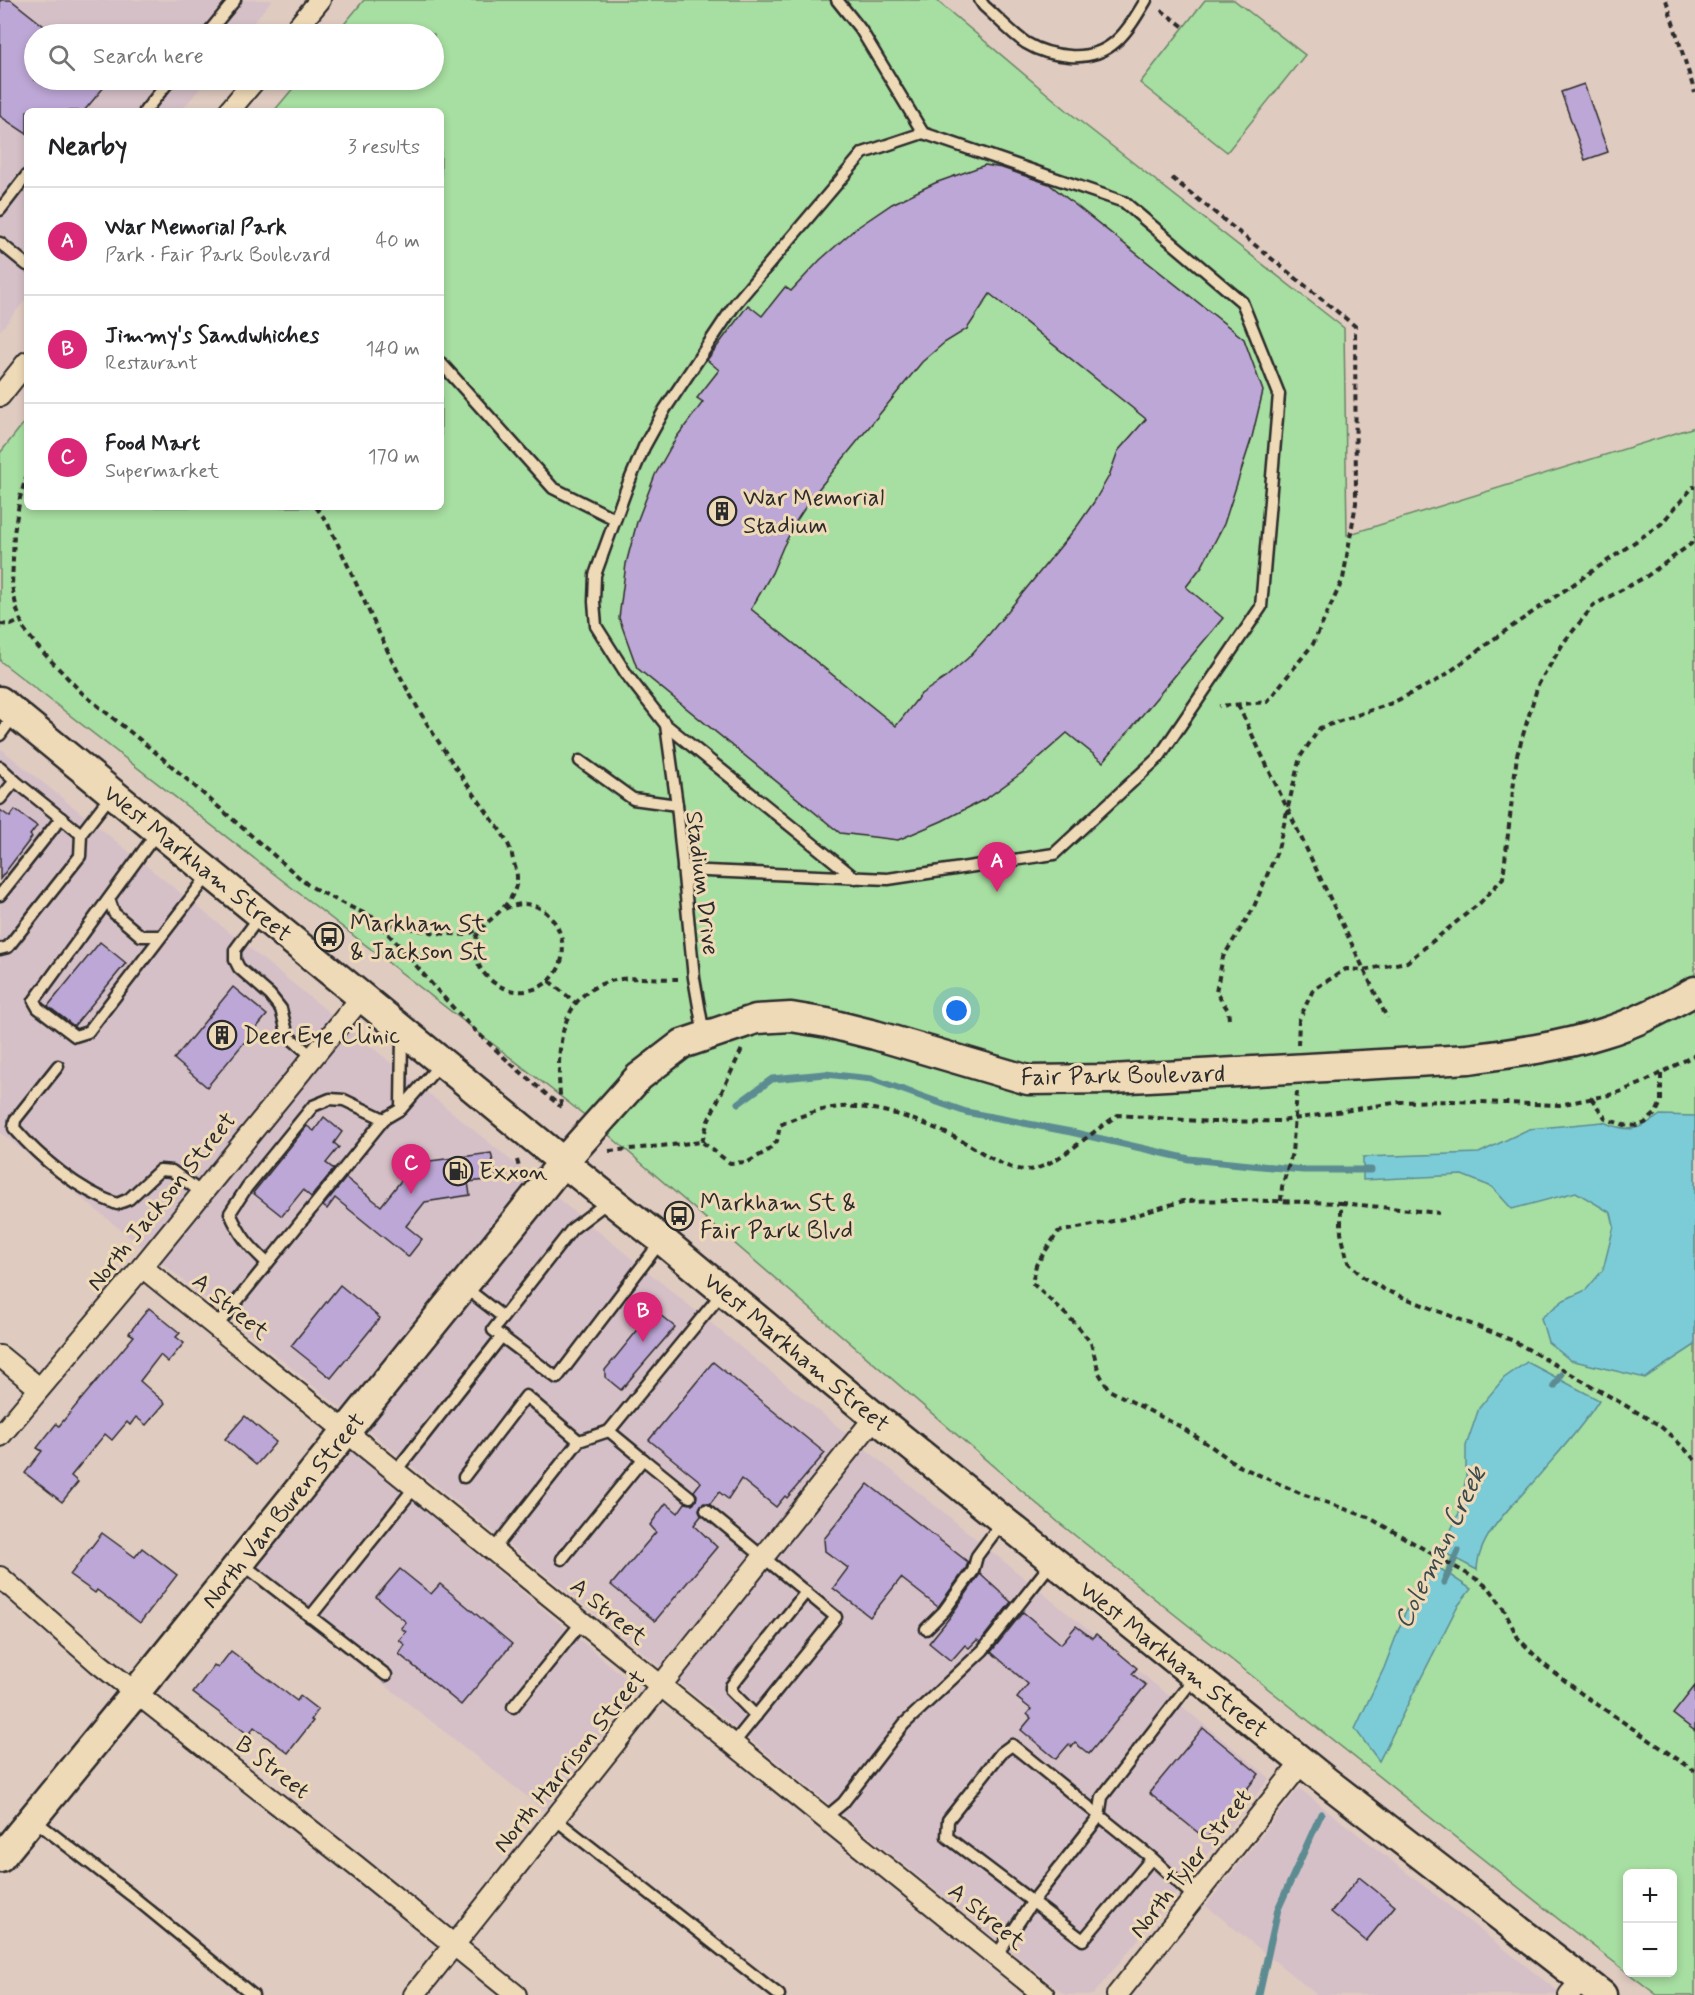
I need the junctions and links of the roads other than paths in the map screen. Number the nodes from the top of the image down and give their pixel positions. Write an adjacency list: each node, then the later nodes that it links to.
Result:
1 (234, 0): 6 (lane)
2 (320, 0): 7 (street)
3 (837, 0): 12 (lane)
4 (980, 0): 5 (lane)
5 (1146, 0)
6 (215, 24)
7 (300, 24)
8 (162, 90): 10 (lane)
9 (247, 90): 11 (street)
10 (147, 108)
11 (234, 108)
12 (923, 133): 20 (lane); 34 (lane)
13 (24, 179): 14 (lane)
14 (0, 210)
15 (0, 243): 16 (lane)
16 (24, 263)
17 (24, 366): 19 (street)
18 (444, 366): 20 (lane)
19 (0, 396)
20 (615, 519): 22 (lane)
21 (5, 716): 26 (street, West Markham Street)
22 (666, 725): 28 (lane); 34 (lane)
23 (580, 761): 28 (lane, Stadium Drive)
24 (0, 767): 25 (lane)
25 (15, 781): 27 (lane); 29 (lane)
26 (112, 794): 30 (street, West Markham Street); 31 (lane)
27 (0, 799)
28 (677, 805): 32 (lane, Stadium Drive)
29 (61, 818): 31 (lane); 35 (lane)
30 (158, 831): 33 (street, West Markham Street); 36 (lane)
31 (81, 834): 39 (lane)
32 (683, 870): 34 (lane); 43 (lane, Stadium Drive)
33 (210, 873): 37 (street, West Markham Street); 38 (lane)
34 (855, 878)
35 (0, 895)
36 (109, 899): 38 (lane); 38 (lane)
37 (261, 915): 41 (street, West Markham Street); 44 (lane)
38 (162, 936)
39 (0, 949)
40 (1695, 991): 43 (street, Fair Park Boulevard)
41 (361, 998): 42 (street, West Markham Street); 44 (street, North Jackson Street)
42 (402, 1030): 45 (street, West Markham Street); 47 (lane)
43 (704, 1035): 49 (street, Fair Park Boulevard)
44 (312, 1056): 50 (street, North Jackson Street)
45 (442, 1062): 47 (lane); 49 (street, West Markham Street)
46 (58, 1066): 50 (lane)
47 (401, 1109): 48 (lane)
48 (384, 1119): 53 (lane); 53 (lane)
49 (564, 1161): 51 (street, West Markham Street); 55 (street, North Van Buren Street)
50 (202, 1193): 54 (street, North Jackson Street)
51 (609, 1201): 52 (street, West Markham Street); 57 (lane)
52 (662, 1240): 56 (street, West Markham Street); 59 (lane)
53 (267, 1263): 58 (lane)
54 (142, 1267): 58 (street, A Street); 61 (street, North Jackson Street)
55 (463, 1286): 57 (lane); 64 (street, North Van Buren Street)
56 (723, 1292): 62 (street, West Markham Street); 63 (lane)
57 (503, 1317): 59 (lane)
58 (216, 1326): 64 (street, A Street)
59 (502, 1336): 68 (lane)
60 (0, 1356): 61 (street)
61 (39, 1388): 65 (street, North Jackson Street)
62 (875, 1417): 73 (street, West Markham Street); 76 (street, North Harrison Street)
63 (609, 1431): 66 (lane); 67 (lane)
64 (346, 1432): 68 (street, A Street); 78 (street, North Van Buren Street)
65 (0, 1436)
66 (579, 1441): 69 (lane); 74 (lane)
67 (643, 1459): 71 (lane); 75 (lane)
68 (395, 1472): 70 (street, A Street)
69 (464, 1477)
70 (415, 1487): 74 (street, A Street); 81 (lane)
71 (690, 1497)
72 (706, 1510): 76 (lane)
73 (1003, 1521): 77 (street, West Markham Street); 83 (lane)
74 (494, 1550): 82 (street, A Street)
75 (562, 1558)
76 (764, 1558): 80 (lane); 86 (street, North Harrison Street)
77 (1053, 1560): 85 (street, West Markham Street); 94 (lane)
78 (240, 1562): 81 (lane); 87 (street, North Van Buren Street)
79 (0, 1577): 87 (street, B Street)
80 (806, 1592): 89 (lane); 89 (lane)
81 (310, 1617): 84 (lane)
82 (582, 1622): 86 (street, A Street); 88 (lane)
83 (926, 1629)
84 (386, 1675)
85 (1195, 1676): 91 (street, West Markham Street); 92 (lane)
86 (662, 1686): 90 (street, A Street); 95 (street, North Harrison Street)
87 (136, 1692): 93 (street, North Van Buren Street); 100 (street, B Street)
88 (513, 1707)
89 (756, 1716): 90 (lane)
90 (733, 1744): 94 (street, A Street)
91 (1302, 1762): 98 (street, North Tyler Street); 102 (street, West Markham Street)
92 (1100, 1817): 97 (lane); 99 (lane); 99 (lane)
93 (33, 1818): 96 (street, North Van Buren Street); 103 (lane)
94 (825, 1818): 101 (street, A Street)
95 (555, 1819): 100 (street, North Harrison Street); 106 (lane)
96 (0, 1858)
97 (1152, 1858): 98 (lane); 99 (lane)
98 (1195, 1898): 108 (street, North Tyler Street)
99 (1033, 1900): 101 (lane)
100 (454, 1945): 104 (street, North Harrison Street); 105 (street, B Street)
101 (996, 1956): 107 (street, A Street)
102 (1584, 1990)
103 (253, 1995)
104 (414, 1995)
105 (516, 1995)
106 (779, 1995)
107 (1044, 1995)
108 (1117, 1995)

